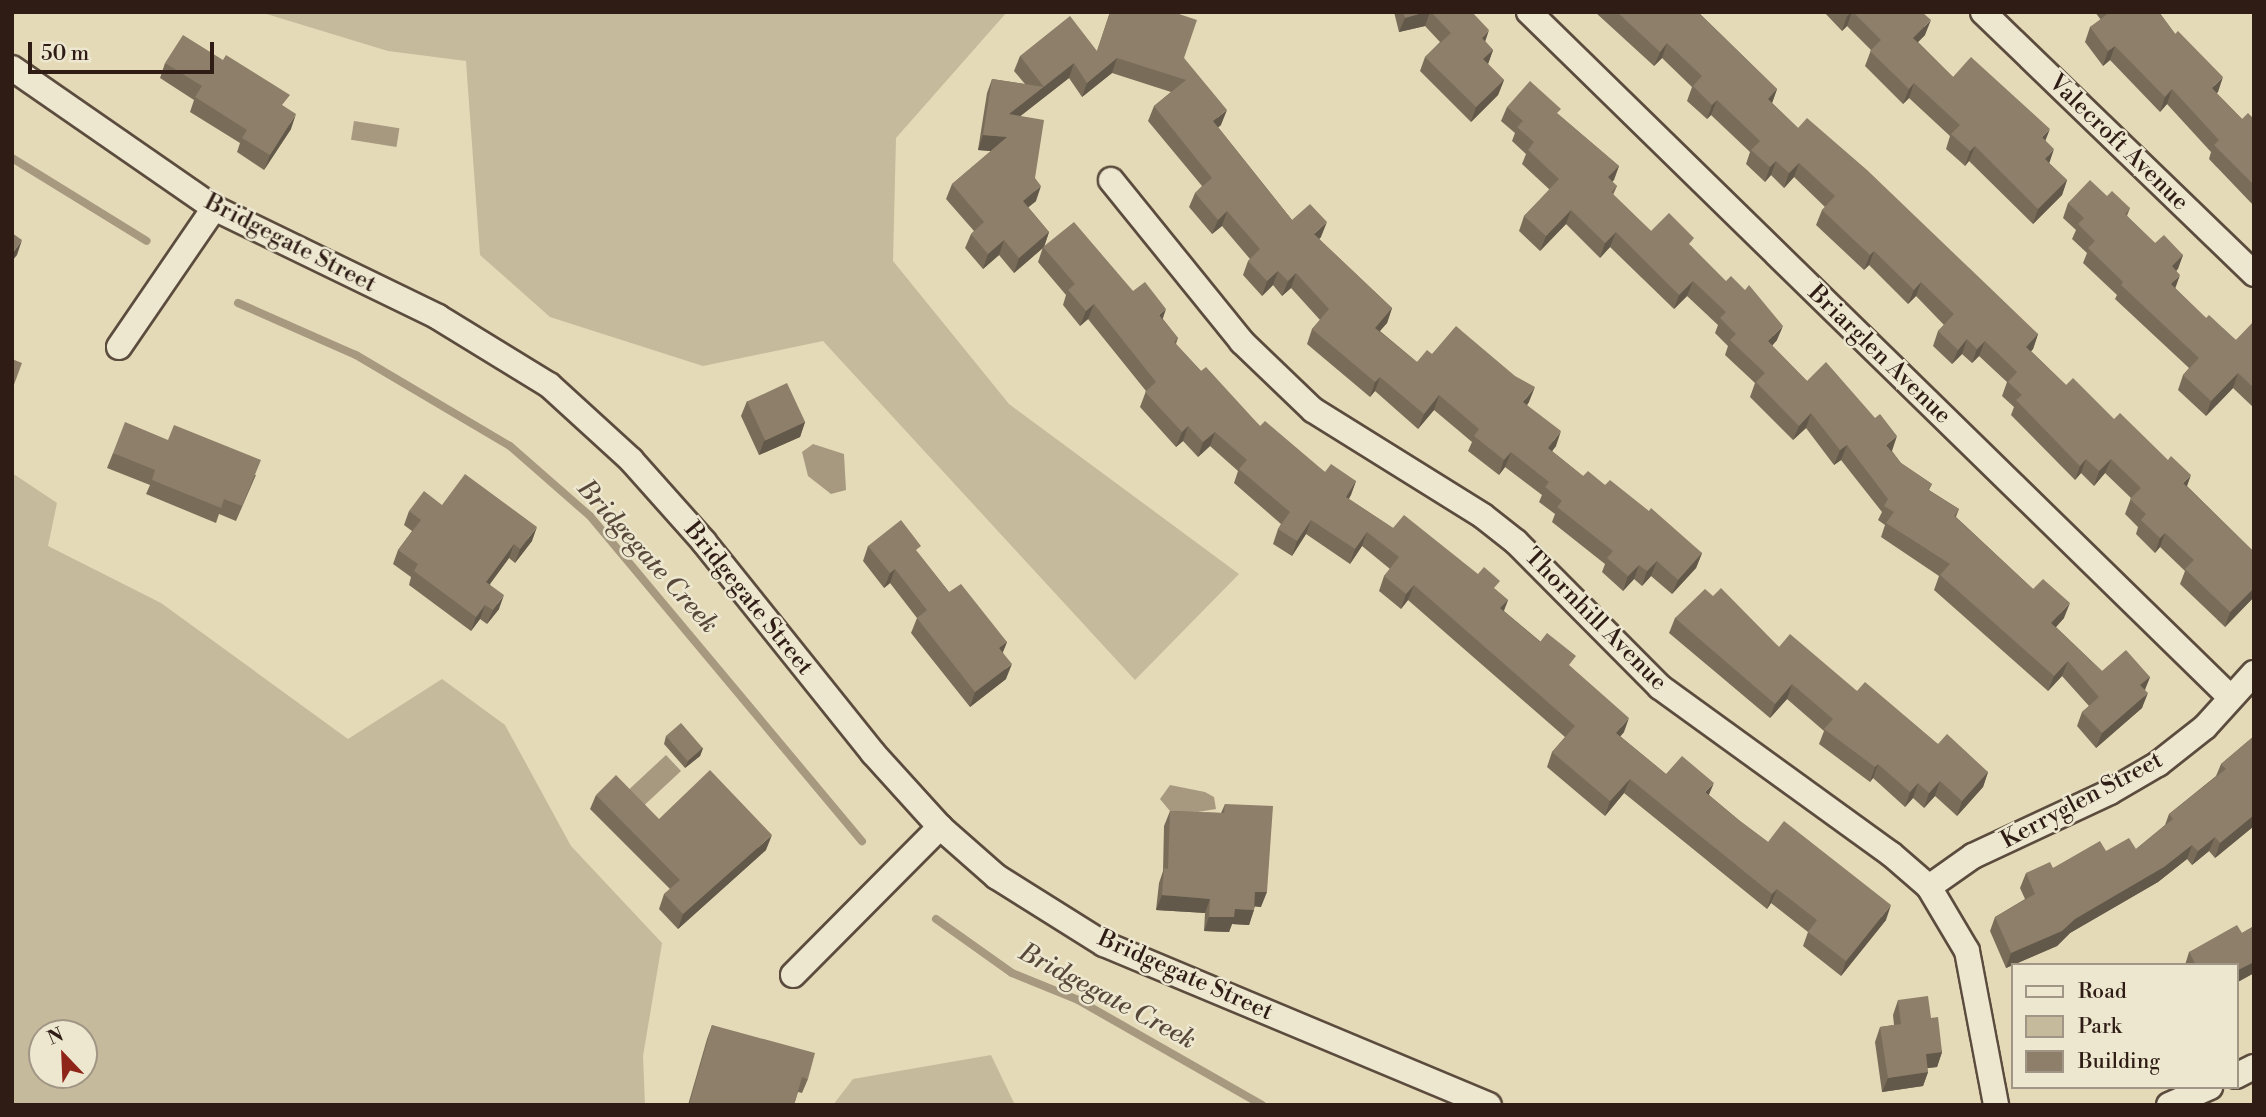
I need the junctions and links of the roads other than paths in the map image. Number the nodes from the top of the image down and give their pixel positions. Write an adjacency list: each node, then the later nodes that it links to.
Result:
1 (1529, 12): 9 (street, Briarglen Avenue)
2 (1983, 12): 6 (street, Valecroft Avenue)
3 (12, 68): 5 (street, Bridgegate Street)
4 (1111, 180): 11 (street, Thornhill Avenue)
5 (214, 208): 7 (street); 10 (street, Bridgegate Street)
6 (2254, 274)
7 (119, 347)
8 (2254, 673): 9 (street, Kerryglen Street)
9 (2230, 697): 11 (street, Kerryglen Street)
10 (940, 827): 12 (street); 16 (street, Bridgegate Street)
11 (1929, 887): 17 (street, Thornhill Avenue)
12 (793, 975)
13 (2254, 1067): 14 (street)
14 (2238, 1075)
15 (2205, 1089): 18 (street)
16 (1489, 1105)
17 (1996, 1105)
18 (2169, 1105)

